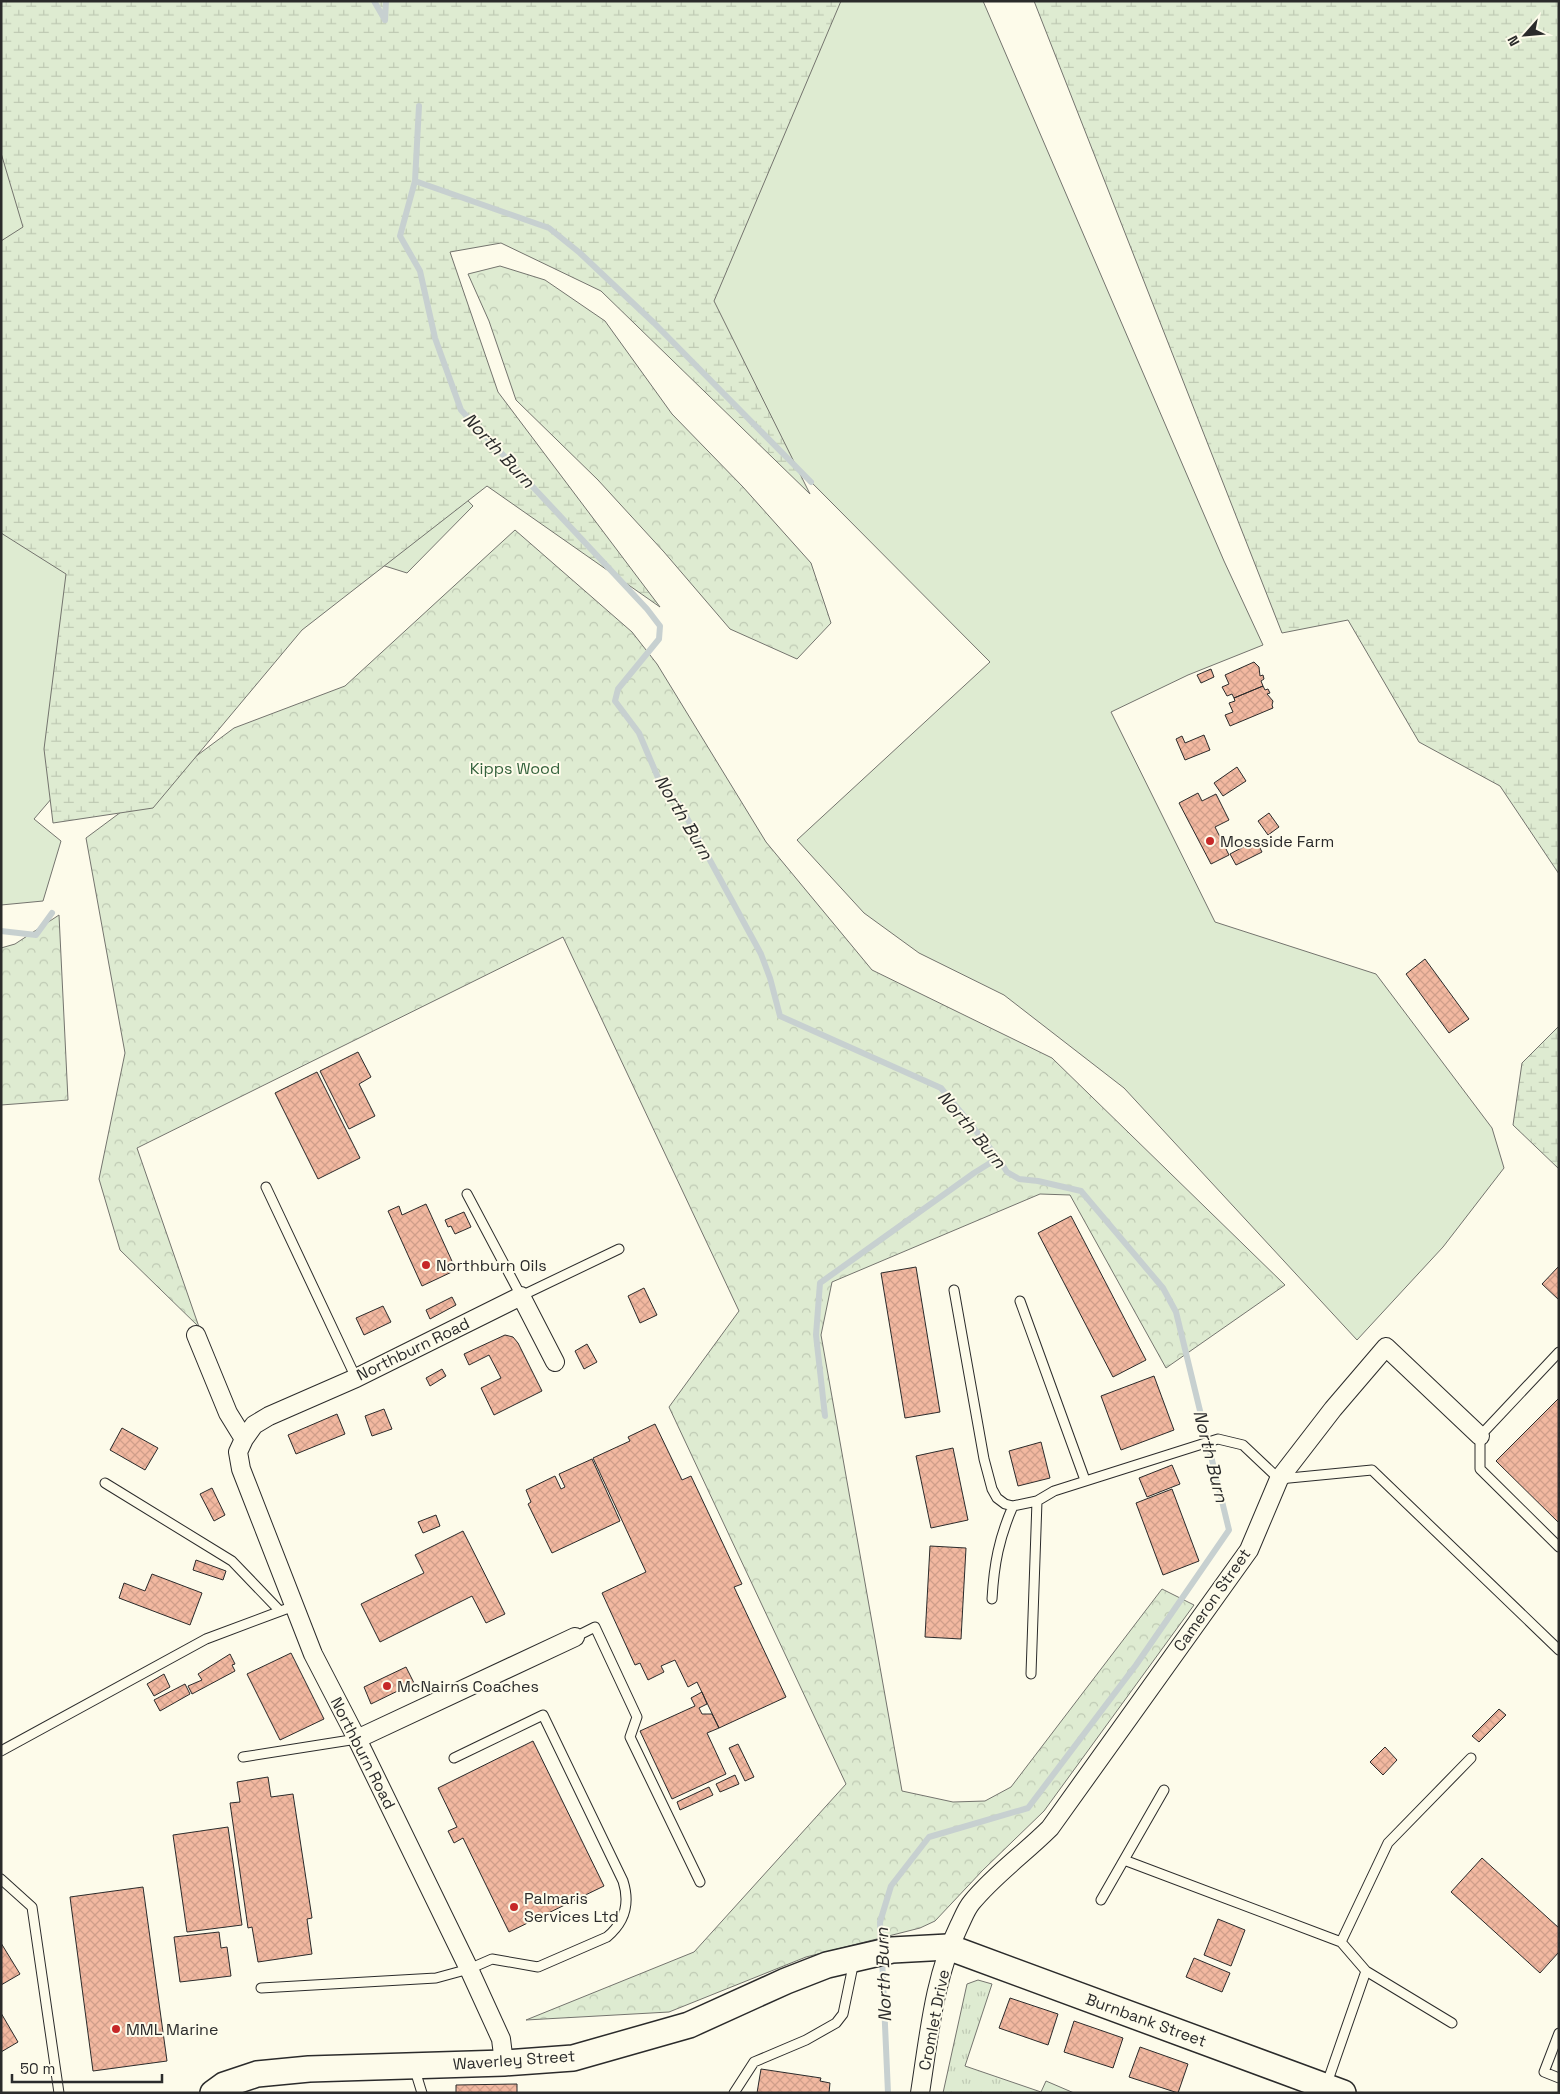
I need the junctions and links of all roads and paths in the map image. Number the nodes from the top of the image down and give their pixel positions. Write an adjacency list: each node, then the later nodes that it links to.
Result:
1 (266, 1187): 10 (lane)
2 (468, 1194): 5 (lane)
3 (620, 1250): 5 (lane)
4 (954, 1290): 17 (lane)
5 (521, 1296): 9 (street); 10 (street, Northburn Road)
6 (1020, 1301): 14 (lane)
7 (196, 1335): 12 (street)
8 (1559, 1352): 11 (lane)
9 (555, 1362)
10 (356, 1378): 12 (street, Northburn Road)
11 (1480, 1436): 13 (street, Cameron Street); 18 (lane)
12 (244, 1439): 20 (street, Northburn Road)
13 (1279, 1479): 14 (lane); 22 (lane); 35 (street, Cameron Street)
14 (1085, 1480): 16 (lane)
15 (105, 1484): 20 (lane)
16 (1037, 1501): 17 (lane); 23 (lane)
17 (1013, 1506): 19 (lane)
18 (1559, 1547)
19 (992, 1599)
20 (287, 1609): 24 (street, Northburn Road); 25 (lane)
21 (575, 1637): 24 (street); 32 (lane)
22 (1559, 1650)
23 (1031, 1674)
24 (357, 1739): 26 (lane); 37 (street, Northburn Road)
25 (1, 1751)
26 (243, 1757)
27 (454, 1758): 37 (lane)
28 (1471, 1758): 34 (lane)
29 (1164, 1790): 30 (lane)
30 (1124, 1860): 33 (lane); 34 (lane)
31 (1, 1878): 46 (lane)
32 (700, 1882)
33 (1101, 1900)
34 (1341, 1942): 38 (lane)
35 (948, 1948): 36 (main road, Waverley Street); 45 (main road, Burnbank Street); 50 (street, Cromlet Drive)
36 (873, 1954): 42 (main road, Waverley Street); 49 (lane)
37 (469, 1969): 39 (lane); 42 (street, Northburn Road)
38 (1366, 1971): 40 (lane); 45 (lane)
39 (261, 1988)
40 (1452, 2023)
41 (1559, 2034): 44 (lane)
42 (504, 2063): 43 (main road, Waverley Street)
43 (414, 2066): 47 (main road, Waverley Street); 48 (lane)
44 (1559, 2078)
45 (1334, 2090)
46 (59, 2093)
47 (213, 2093)
48 (422, 2093)
49 (734, 2093)
50 (920, 2093)

